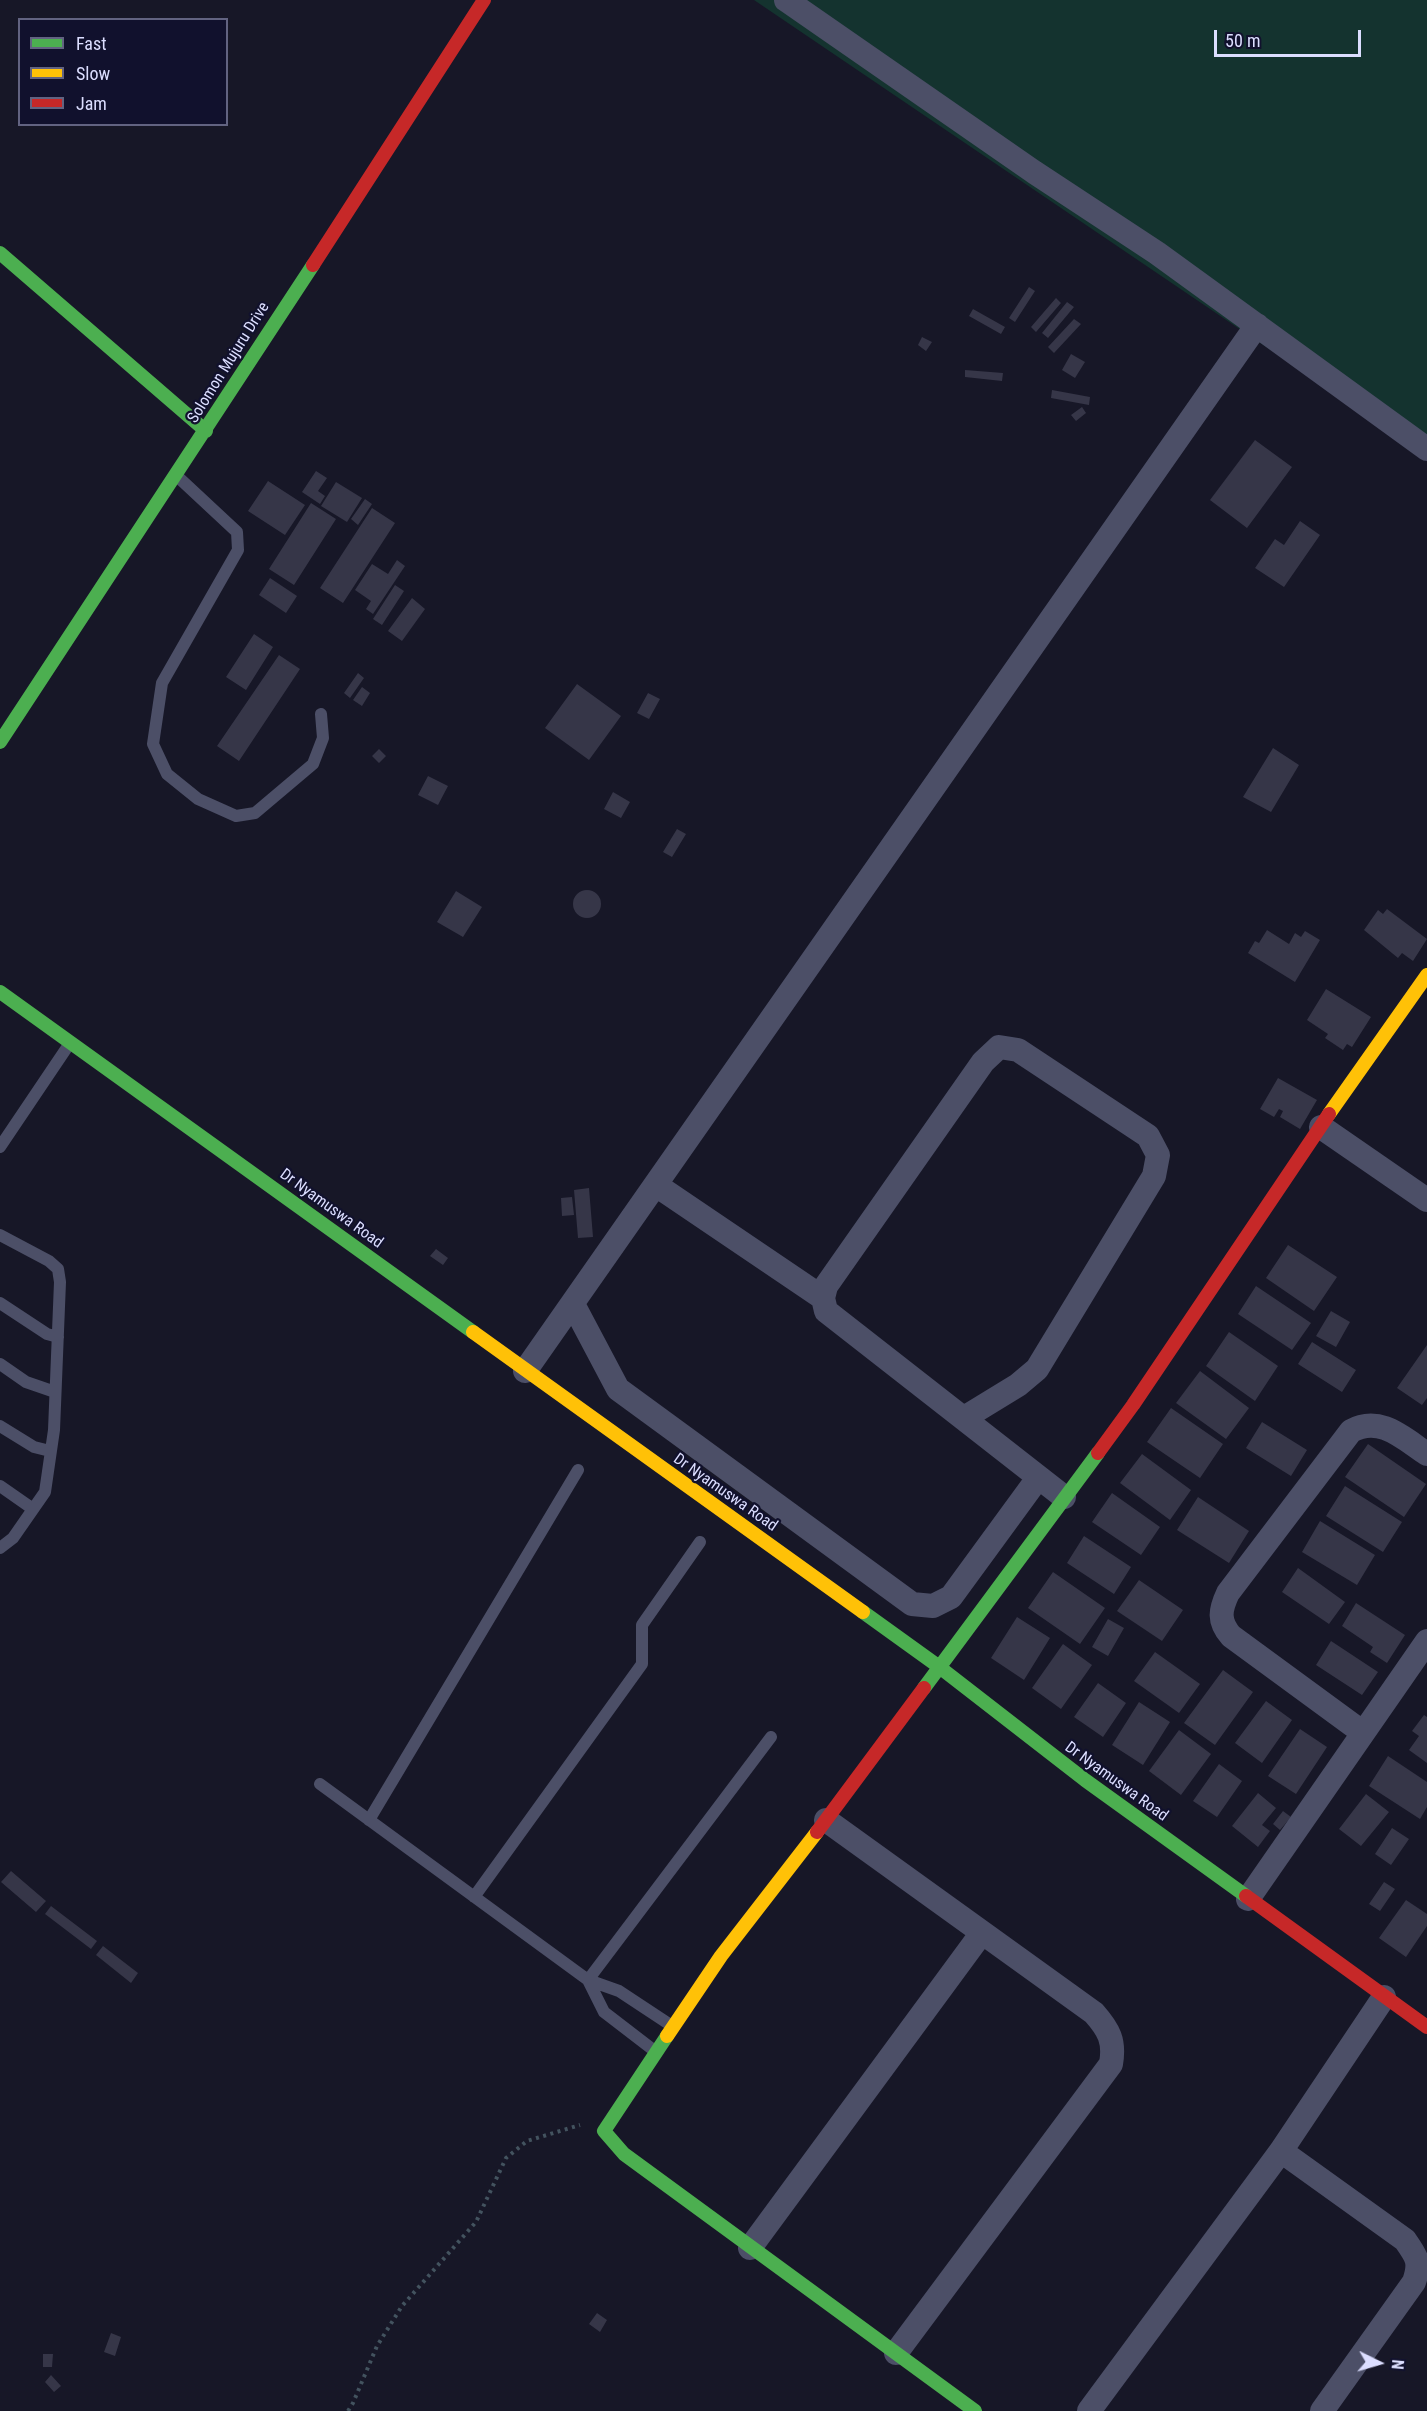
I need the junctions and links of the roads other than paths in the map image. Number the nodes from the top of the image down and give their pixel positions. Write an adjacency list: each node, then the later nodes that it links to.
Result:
1 (484, 0): 5 (street, Solomon Mujuru Drive)
2 (786, 0): 4 (street)
3 (0, 253): 5 (street)
4 (1257, 325): 6 (street); 15 (street)
5 (206, 430): 7 (street, Solomon Mujuru Drive)
6 (1427, 449)
7 (175, 474): 8 (lane); 9 (street, Solomon Mujuru Drive)
8 (321, 714)
9 (0, 742)
10 (1427, 975): 13 (street)
11 (0, 992): 12 (street, Dr Nyamuswa Road)
12 (71, 1042): 14 (lane); 23 (street, Dr Nyamuswa Road)
13 (1321, 1127): 16 (street); 32 (street)
14 (0, 1147)
15 (656, 1185): 18 (street); 20 (street)
16 (1427, 1200)
17 (0, 1235): 21 (lane)
18 (823, 1298): 25 (street); 25 (street)
19 (0, 1304): 21 (lane)
20 (573, 1304): 23 (street); 30 (street)
21 (58, 1337): 24 (lane)
22 (0, 1364): 24 (lane)
23 (525, 1371): 37 (street, Dr Nyamuswa Road)
24 (55, 1392): 27 (lane)
25 (964, 1418): 30 (street)
26 (0, 1426): 27 (lane)
27 (50, 1451): 33 (lane)
28 (1427, 1454): 38 (street)
29 (578, 1470): 41 (lane)
30 (1038, 1478): 32 (street)
31 (0, 1486): 33 (lane)
32 (1064, 1497): 37 (street)
33 (33, 1509): 35 (lane)
34 (700, 1542): 43 (lane)
35 (0, 1548)
36 (1427, 1641): 38 (street)
37 (938, 1666): 42 (street); 44 (street, Dr Nyamuswa Road)
38 (1362, 1732): 44 (street)
39 (771, 1737): 46 (lane)
40 (320, 1784): 41 (lane)
41 (369, 1820): 43 (lane)
42 (826, 1820): 45 (street); 48 (street)
43 (474, 1897): 46 (lane)
44 (1248, 1899): 47 (street, Dr Nyamuswa Road)
45 (981, 1934): 52 (street); 53 (street)
46 (588, 1980): 48 (lane); 50 (lane)
47 (1384, 1997): 49 (street, Dr Nyamuswa Road); 51 (street)
48 (673, 2026): 50 (street)
49 (1427, 2026)
50 (656, 2052): 52 (street)
51 (1281, 2151): 55 (street); 56 (street)
52 (750, 2248): 53 (street)
53 (896, 2352): 54 (street)
54 (975, 2411)
55 (1089, 2411)
56 (1322, 2411)

